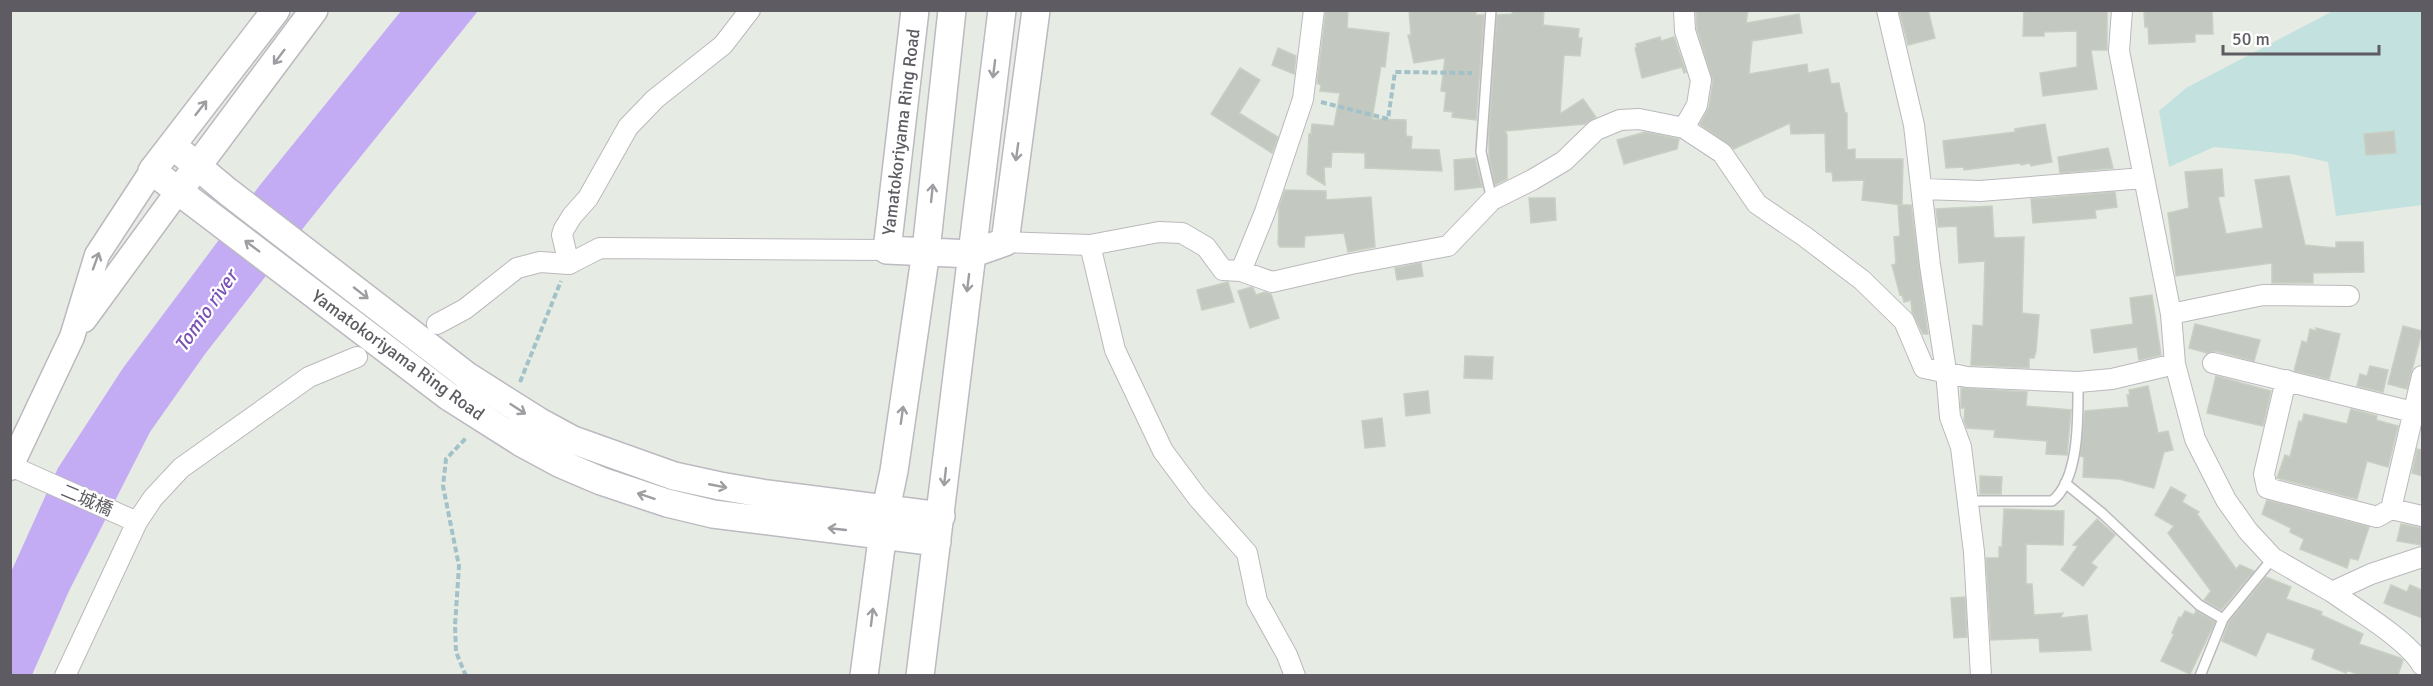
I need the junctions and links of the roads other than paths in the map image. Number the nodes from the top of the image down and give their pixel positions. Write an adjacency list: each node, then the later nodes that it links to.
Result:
1 (276, 10): 14 (main road, one-way to 1)
2 (314, 10): 15 (main road, one-way to 15)
3 (750, 10): 26 (street)
4 (915, 10): 23 (main road, Yamatokoriyama Ring Road)
5 (952, 10): 24 (main road, Yamatokoriyama Ring Road, one-way to 5)
6 (1002, 10): 25 (main road, one-way to 25)
7 (1036, 10): 21 (main road, one-way to 21)
8 (1314, 10): 27 (street)
9 (1491, 10): 20 (lane)
10 (1684, 10): 13 (street)
11 (1887, 10): 18 (street)
12 (2122, 10): 17 (street)
13 (1684, 128): 20 (street); 35 (street)
14 (172, 145): 15 (main road, Yamatokoriyama Ring Road); 16 (main road)
15 (198, 166): 19 (main road); 46 (main road, Yamatokoriyama Ring Road, one-way to 46)
16 (152, 171): 19 (main road, Yamatokoriyama Ring Road); 31 (street, one-way to 16)
17 (2144, 178): 18 (street); 29 (street)
18 (1923, 189): 35 (street)
19 (178, 190): 31 (street); 46 (main road, Yamatokoriyama Ring Road, one-way to 19)
20 (1492, 200): 27 (street)
21 (1005, 242): 22 (street); 25 (main road, Yamatokoriyama Ring Road)
22 (1090, 244): 27 (street); 56 (street)
23 (887, 250): 24 (main road, Yamatokoriyama Ring Road); 26 (street)
24 (926, 251): 25 (main road, Yamatokoriyama Ring Road); 46 (main road, Yamatokoriyama Ring Road, one-way to 24)
25 (971, 254): 47 (main road, one-way to 47)
26 (569, 264): 30 (street)
27 (1241, 271)
28 (2349, 296): 29 (street)
29 (2171, 314): 34 (street)
30 (437, 324)
31 (72, 337): 40 (street)
32 (357, 357): 45 (street)
33 (2213, 363): 37 (street)
34 (2175, 364): 38 (street); 49 (street)
35 (1946, 371): 38 (street); 42 (street)
36 (2422, 376): 39 (street)
37 (2286, 380): 39 (street); 43 (street)
38 (2078, 382): 41 (lane)
39 (2413, 412): 43 (street)
40 (11, 467): 45 (street, 二城橋)
41 (2065, 483): 42 (lane); 51 (lane)
42 (1967, 501): 57 (street)
43 (2391, 509): 44 (street)
44 (2422, 516)
45 (137, 522): 53 (street)
46 (884, 522): 47 (main road, Yamatokoriyama Ring Road); 54 (main road, Yamatokoriyama Ring Road, one-way to 46)
47 (939, 529): 55 (main road)
48 (2422, 557): 50 (street)
49 (2273, 558): 50 (street); 51 (lane)
50 (2332, 592): 52 (street)
51 (2223, 619): 58 (lane)
52 (2422, 665)
53 (65, 675)
54 (864, 675)
55 (920, 675)
56 (1295, 675)
57 (1981, 675)
58 (2200, 675)

